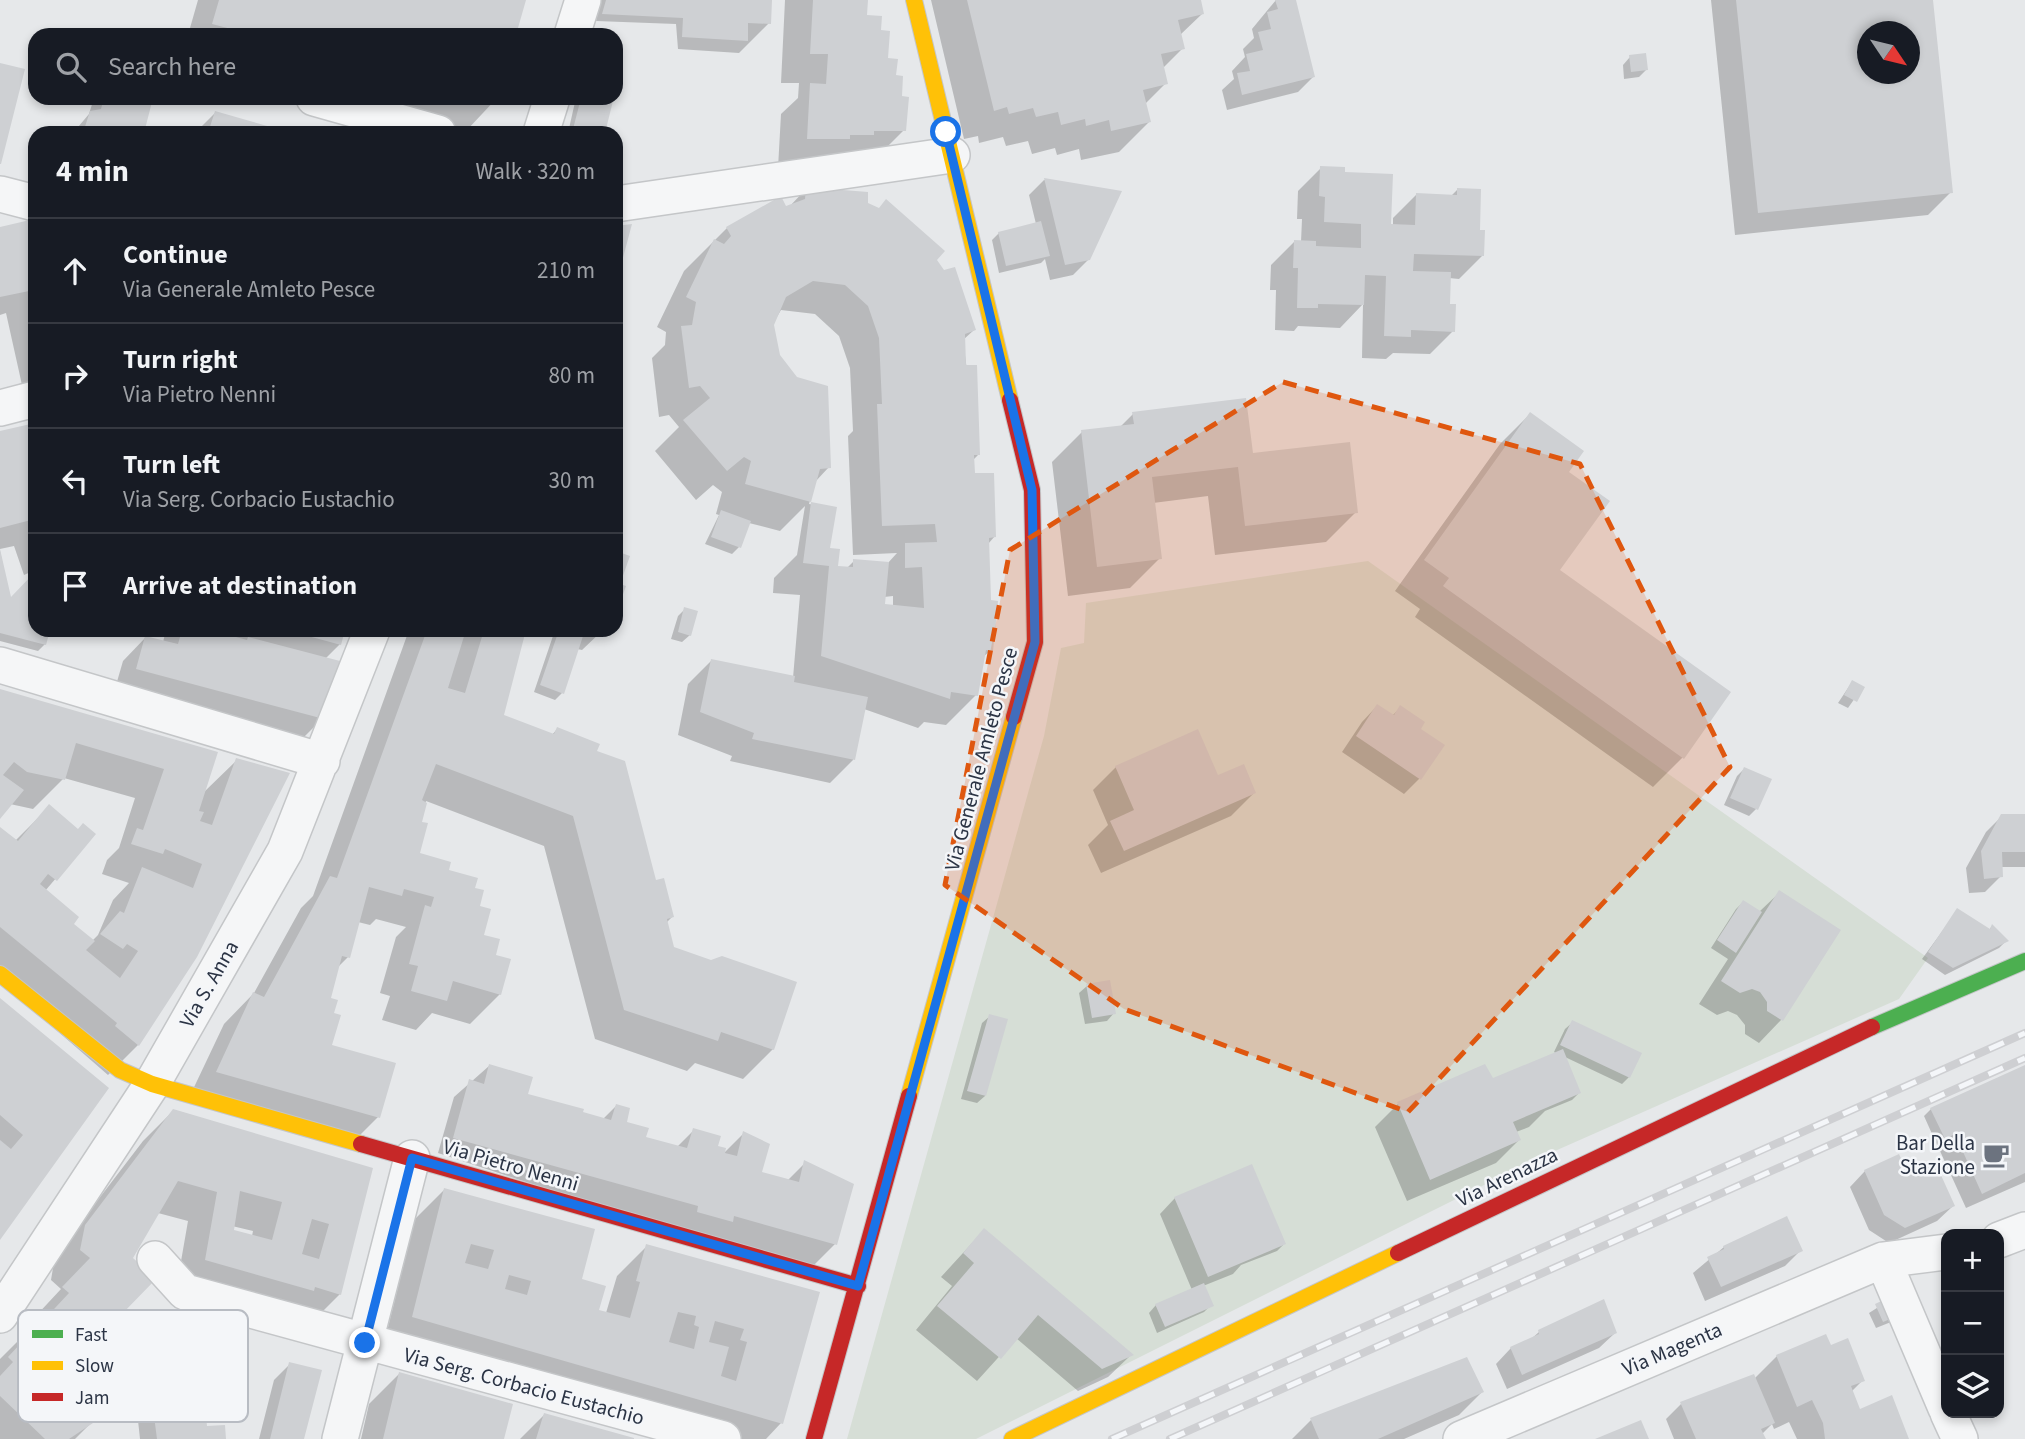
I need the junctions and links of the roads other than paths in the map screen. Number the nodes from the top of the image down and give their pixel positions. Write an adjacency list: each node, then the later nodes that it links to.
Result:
1 (583, 0): 3 (street)
2 (914, 0): 8 (street, Via Generale Amleto Pesce)
3 (574, 28)
4 (339, 105): 6 (street)
5 (550, 105): 7 (street)
6 (413, 126)
7 (543, 126)
8 (951, 155): 11 (street); 26 (street, Via Generale Amleto Pesce)
9 (0, 194): 10 (street)
10 (28, 201)
11 (623, 203)
12 (28, 401): 13 (street)
13 (0, 408)
14 (369, 637): 16 (street, Via S. Anna)
15 (0, 665): 16 (street)
16 (322, 761): 19 (street, Via S. Anna)
17 (2025, 961): 34 (street, Via Arenazza)
18 (0, 974): 19 (street, Via Pietro Nenni)
19 (152, 1084): 20 (street, Via Pietro Nenni); 27 (street, Via S. Anna)
20 (412, 1158): 26 (street, Via Pietro Nenni); 28 (street)
21 (2025, 1230): 22 (street)
22 (2004, 1238)
23 (1941, 1253): 25 (street, Via Magenta)
24 (155, 1259): 28 (street, Via Serg. Corbacio Eustachio)
25 (1883, 1260): 29 (street); 35 (street, Via Magenta)
26 (858, 1286): 33 (street, Via Generale Amleto Pesce)
27 (0, 1315)
28 (365, 1343): 31 (street); 32 (street, Via Serg. Corbacio Eustachio)
29 (1941, 1396)
30 (1950, 1418): 36 (street)
31 (340, 1439)
32 (723, 1439)
33 (814, 1439)
34 (1012, 1439)
35 (1461, 1439)
36 (1959, 1439)

